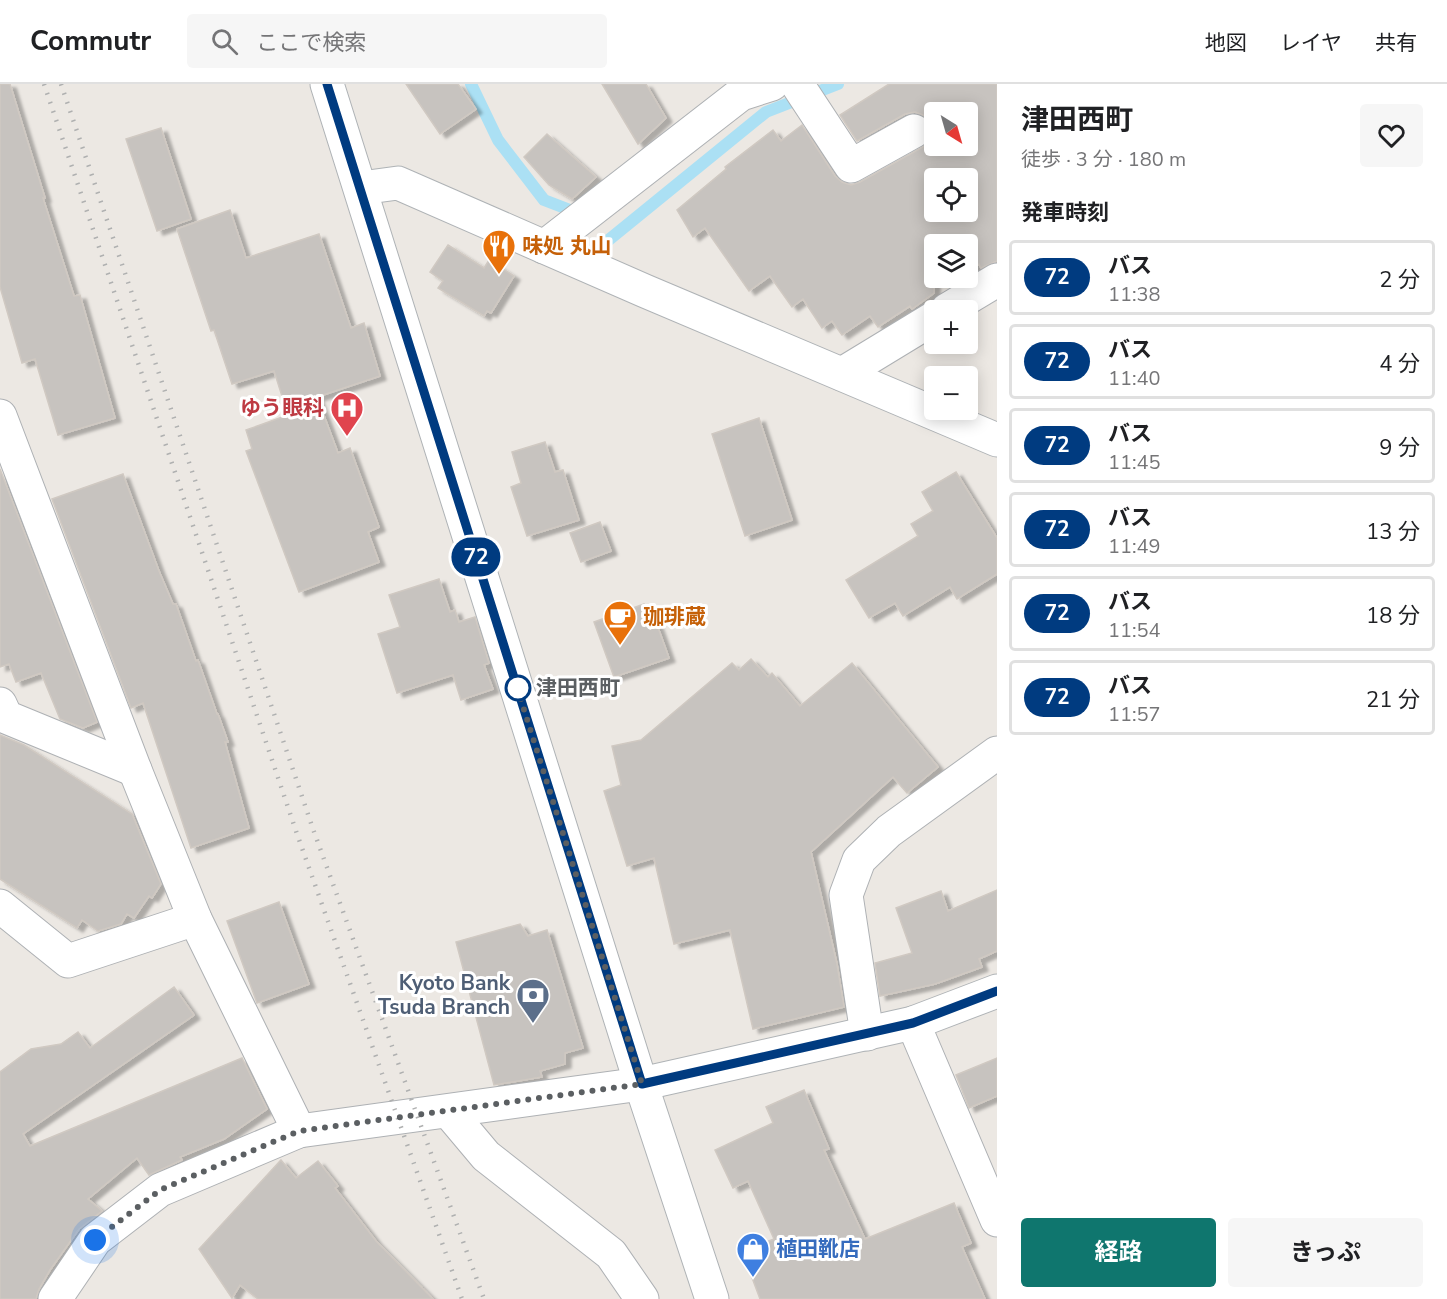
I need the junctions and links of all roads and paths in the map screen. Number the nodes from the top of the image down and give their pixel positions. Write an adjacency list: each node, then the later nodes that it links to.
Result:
1 (327, 84): 5 (street)
2 (772, 84): 6 (street)
3 (806, 98): 4 (street)
4 (914, 131)
5 (361, 188): 6 (street); 21 (street)
6 (544, 247): 10 (street)
7 (997, 280): 8 (street)
8 (964, 300)
9 (924, 324): 10 (street)
10 (842, 374): 12 (street)
11 (1, 422): 15 (street)
12 (997, 440)
13 (2, 715): 15 (street)
14 (997, 753): 20 (street)
15 (135, 770): 17 (street)
16 (0, 906): 17 (street)
17 (195, 919): 23 (street)
18 (997, 991): 19 (street)
19 (913, 1023): 20 (street); 24 (street)
20 (867, 1034): 21 (street)
21 (642, 1084): 22 (street); 27 (street)
22 (449, 1112): 23 (street); 26 (street)
23 (299, 1131): 25 (street)
24 (997, 1220)
25 (55, 1299)
26 (642, 1299)
27 (712, 1299)

